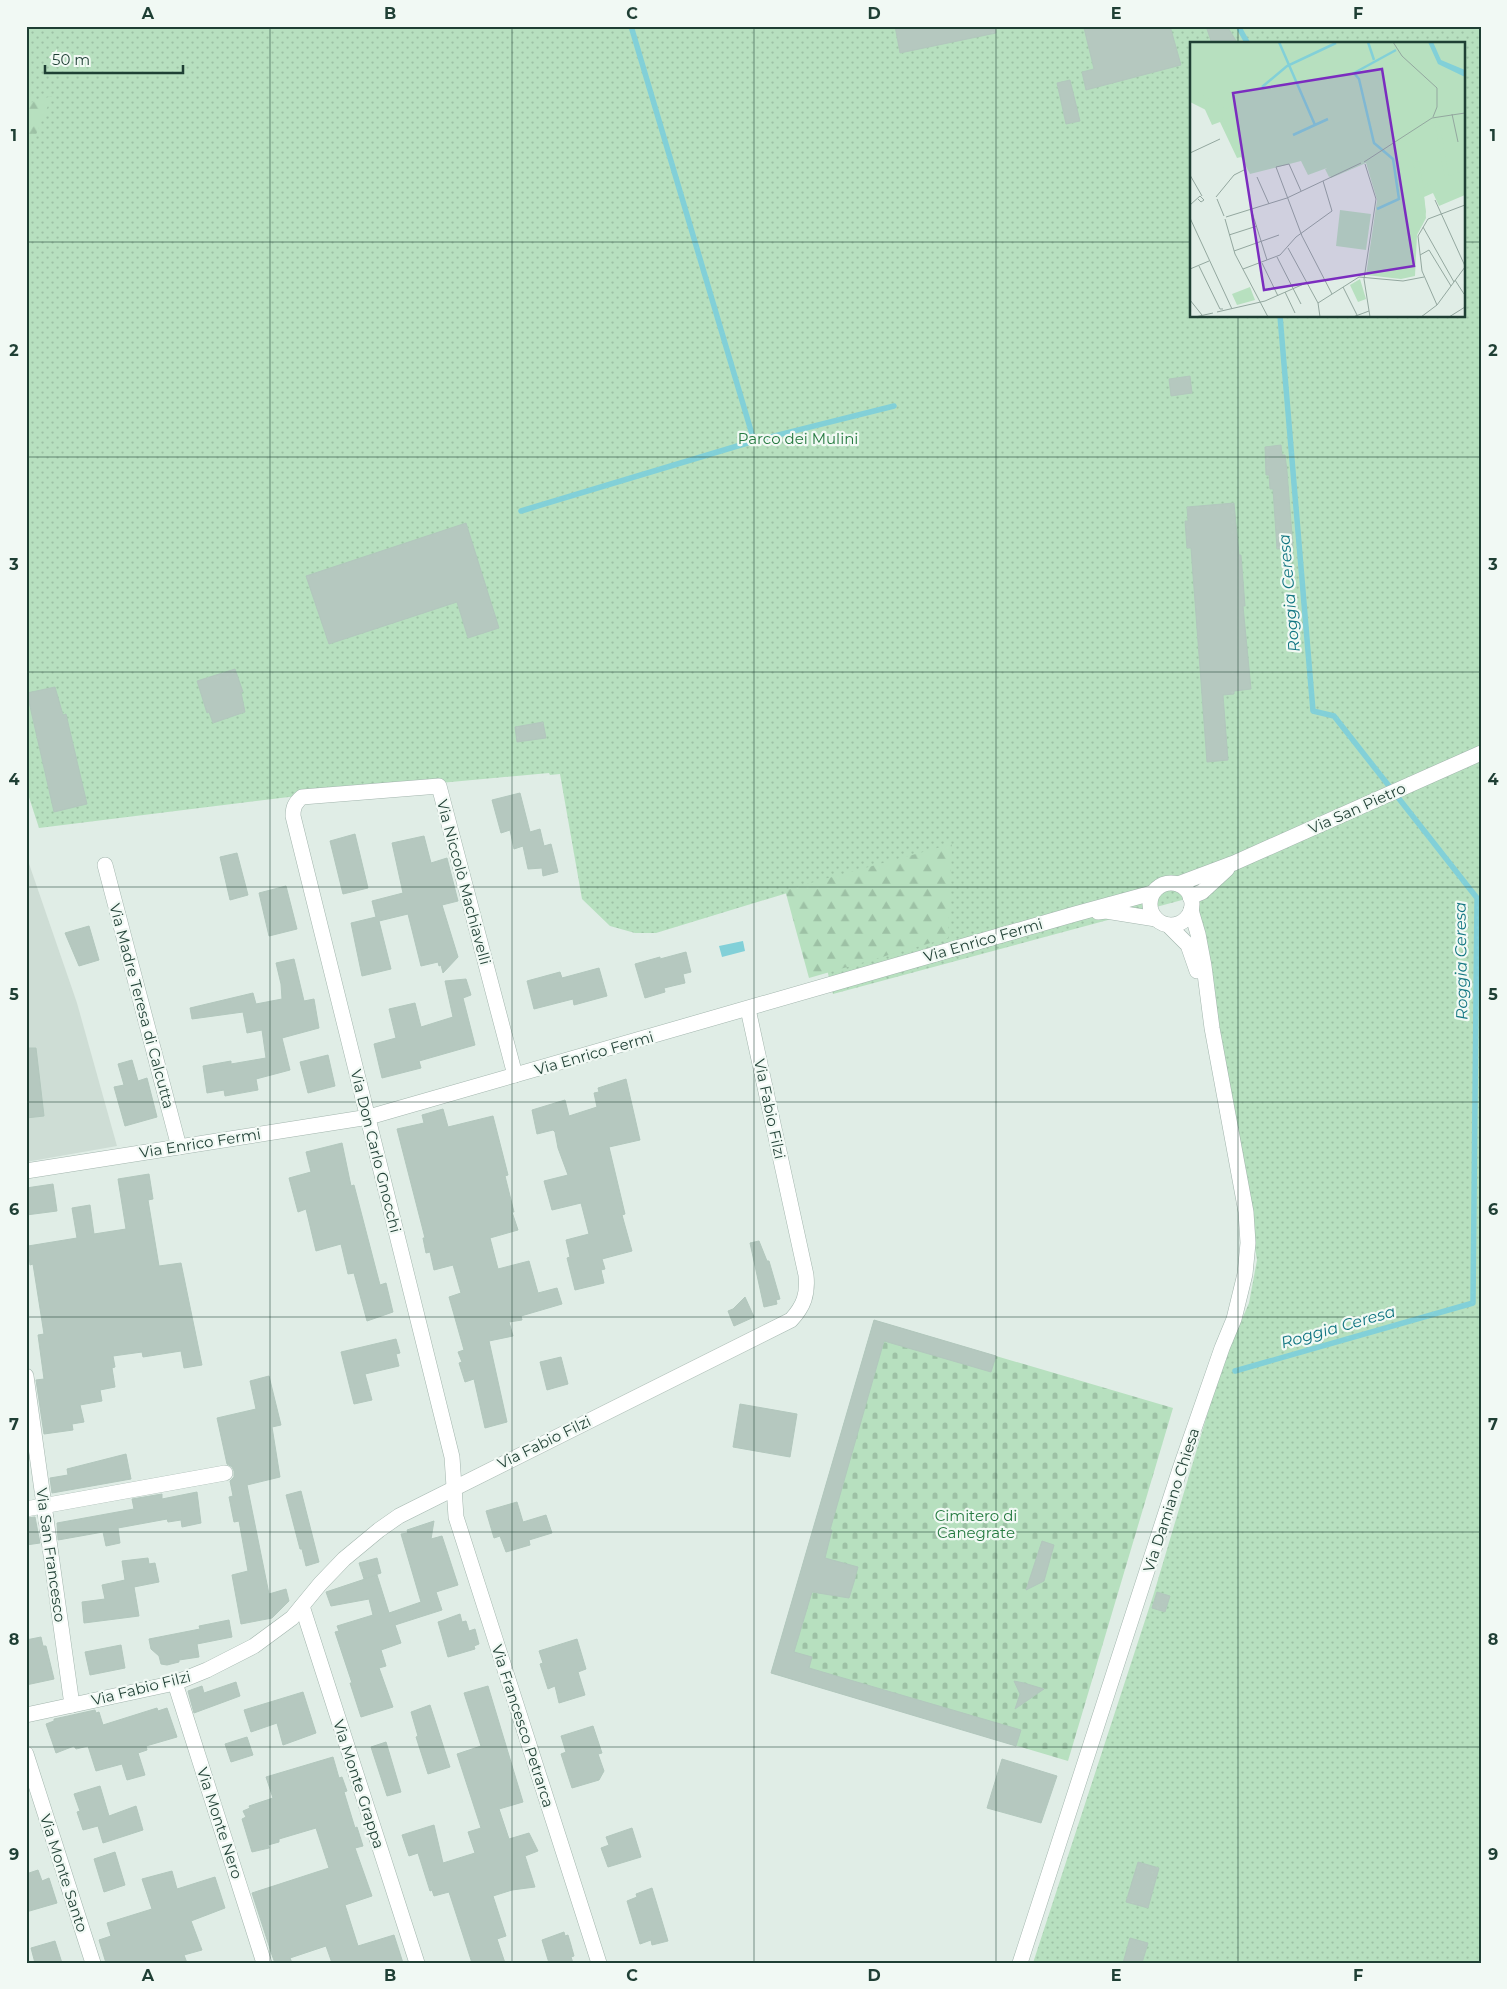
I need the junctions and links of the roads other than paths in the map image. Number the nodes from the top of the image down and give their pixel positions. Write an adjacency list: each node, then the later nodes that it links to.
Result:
1 (1481, 753): 3 (street, Via San Pietro)
2 (294, 816): 12 (street, Via Niccolò Machiavelli); 13 (street, Via Don Carlo Gnocchi)
3 (1234, 863): 5 (street, Via San Pietro); 7 (street, Via San Pietro)
4 (105, 866): 14 (street, Via Madre Teresa di Calcutta)
5 (1178, 884): 6 (street); 7 (street)
6 (1152, 894): 8 (street, Via Enrico Fermi); 9 (street)
7 (1191, 904): 9 (street); 11 (street, Via Damiano Chiesa)
8 (1074, 914): 9 (street); 10 (street, Via Enrico Fermi)
9 (1162, 922): 11 (street, Via Damiano Chiesa)
10 (748, 1009): 12 (street, Via Enrico Fermi); 18 (street, Via Fabio Filzi)
11 (1212, 1028): 30 (street, Via Damiano Chiesa)
12 (515, 1075): 13 (street, Via Enrico Fermi)
13 (367, 1117): 14 (street, Via Enrico Fermi); 18 (street, Via Don Carlo Gnocchi)
14 (179, 1147): 15 (street, Via Enrico Fermi)
15 (26, 1171)
16 (26, 1376): 19 (street, Via San Francesco)
17 (225, 1473): 19 (street)
18 (454, 1487): 21 (street, Via Fabio Filzi); 29 (street, Via Francesco Petrarca)
19 (44, 1505): 20 (street); 23 (street, Via San Francesco)
20 (26, 1508)
21 (302, 1606): 22 (street, Via Fabio Filzi); 28 (street, Via Monte Grappa)
22 (175, 1682): 23 (street, Via Fabio Filzi); 27 (street, Via Monte Nero)
23 (72, 1705): 24 (street, Via Fabio Filzi)
24 (26, 1715)
25 (26, 1754): 26 (street, Via Monte Santo)
26 (93, 1963)
27 (264, 1963)
28 (417, 1963)
29 (599, 1963)
30 (1020, 1963)

